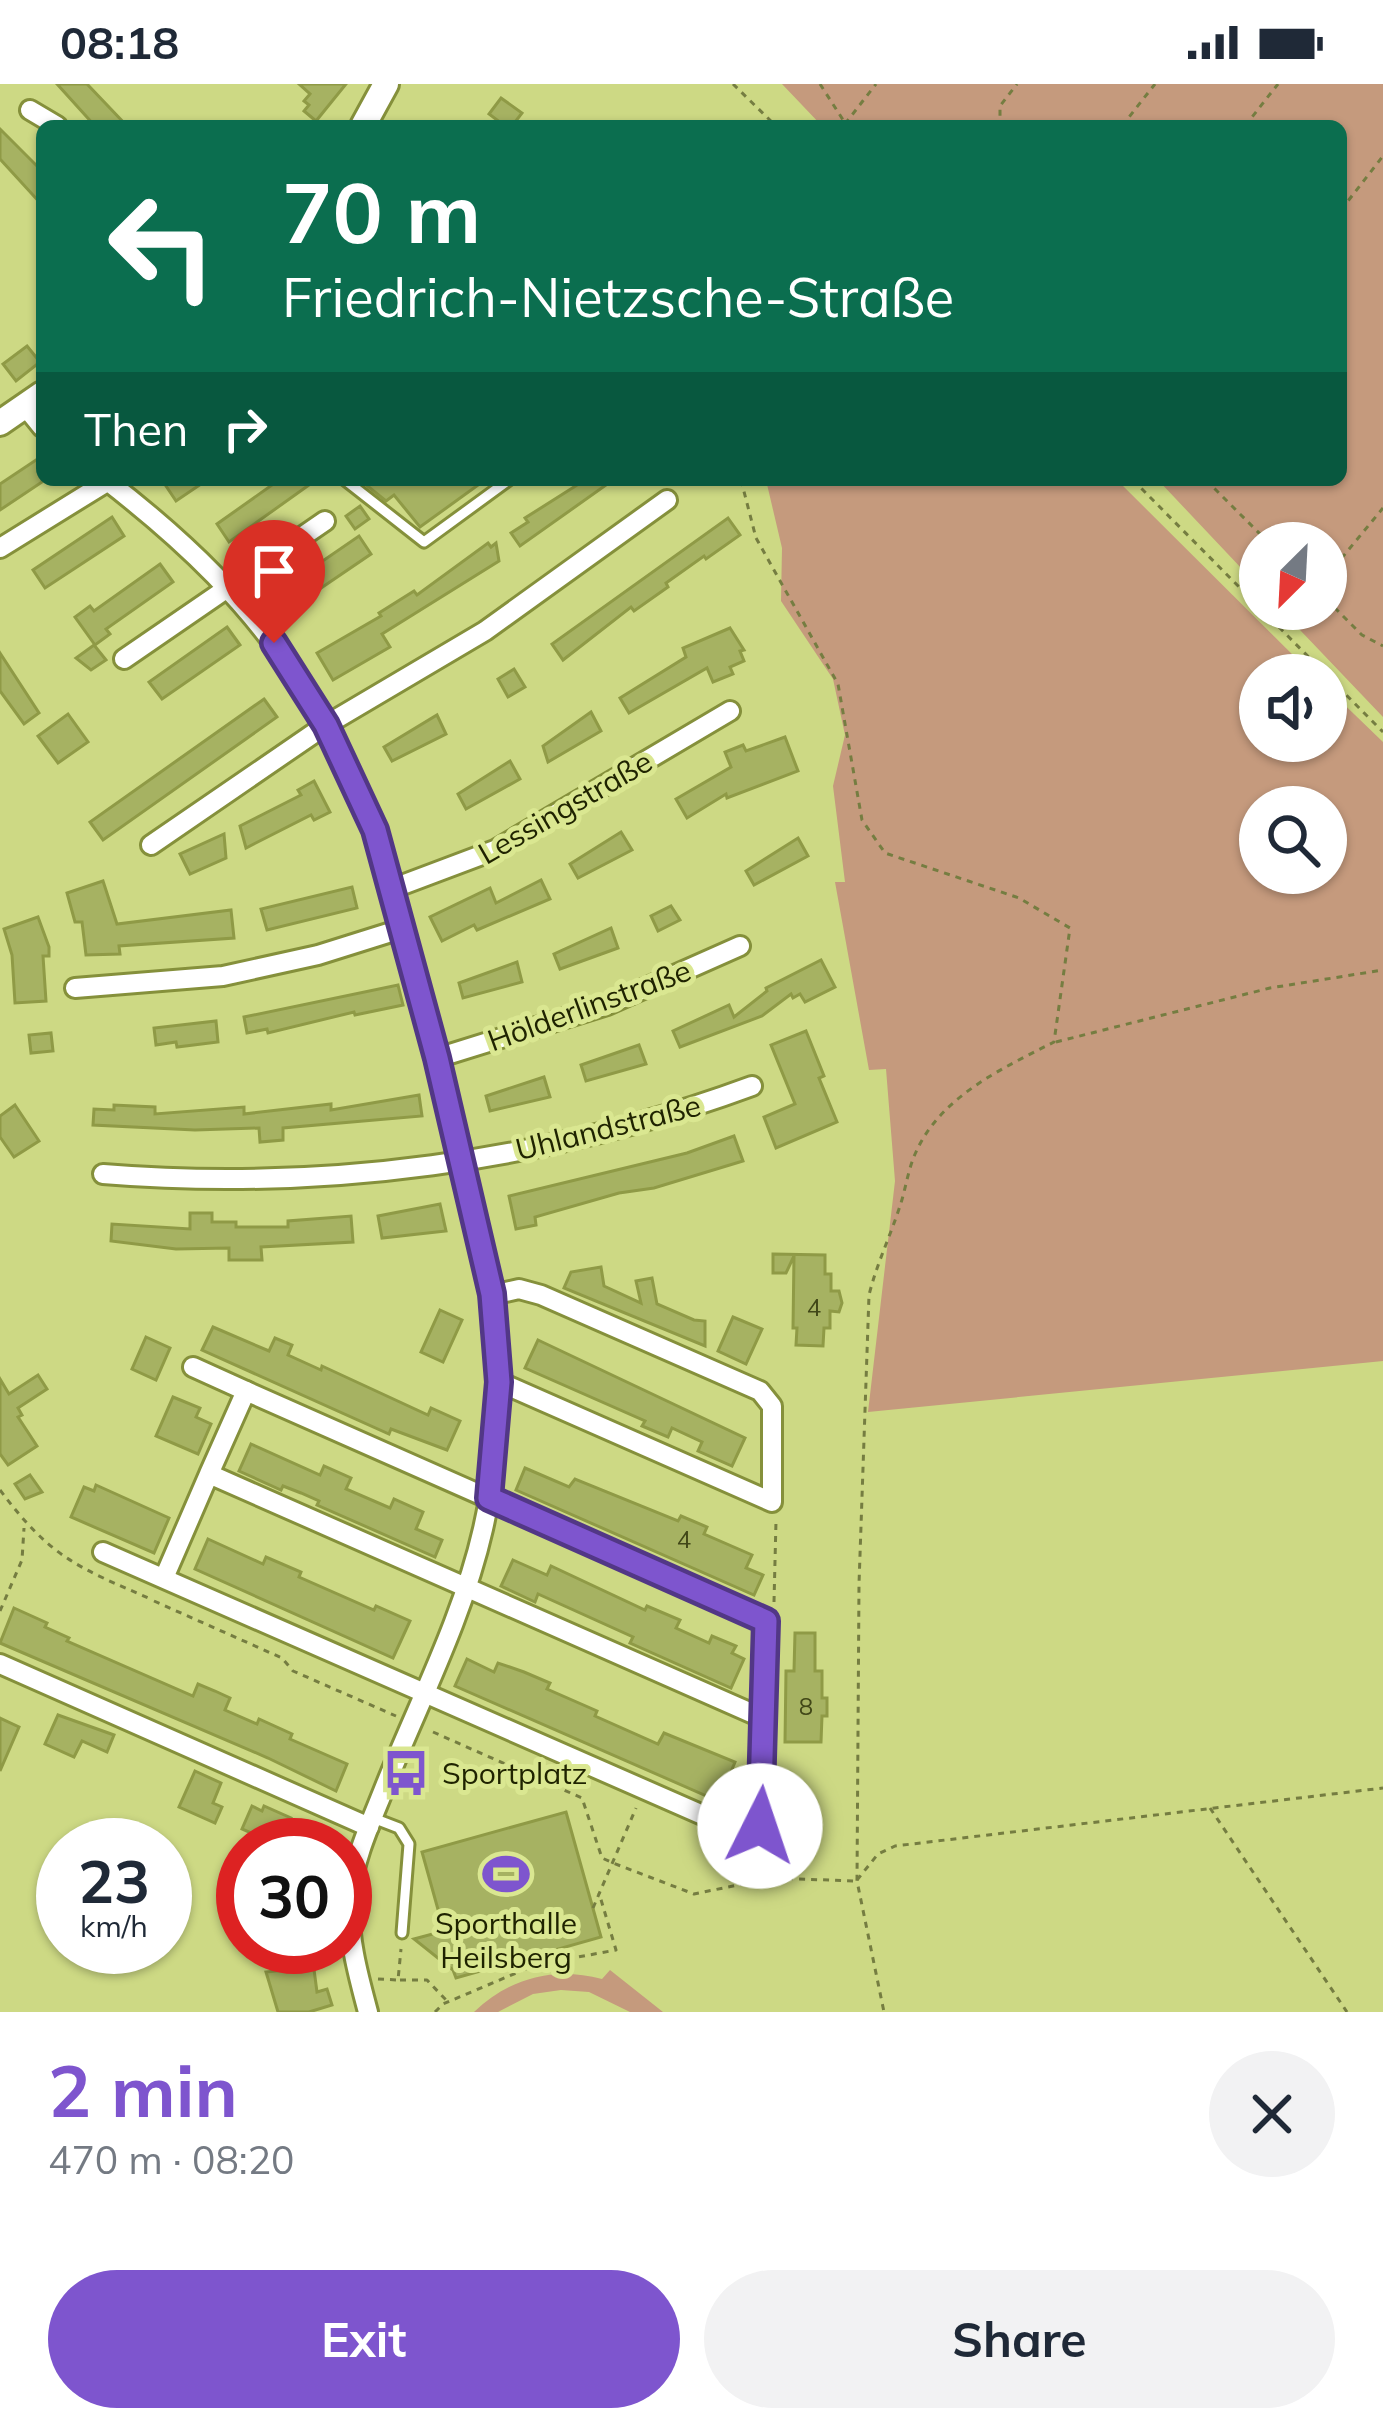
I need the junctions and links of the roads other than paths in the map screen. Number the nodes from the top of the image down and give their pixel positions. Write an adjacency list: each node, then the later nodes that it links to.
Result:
1 (386, 84): 4 (street)
2 (30, 110): 3 (street)
3 (47, 120)
4 (366, 120)
5 (33, 400): 6 (street)
6 (0, 423)
7 (98, 486): 13 (street)
8 (115, 486): 14 (street)
9 (353, 486): 10 (lane)
10 (500, 486)
11 (667, 500): 17 (street)
12 (325, 521): 14 (street)
13 (0, 548)
14 (229, 587): 15 (street); 17 (street)
15 (124, 658)
16 (730, 711): 19 (street, Lessingstraße)
17 (326, 725): 18 (street); 19 (street)
18 (152, 845)
19 (394, 888): 20 (street)
20 (404, 928): 22 (street); 23 (street)
21 (740, 946): 23 (street, Hölderlinstraße)
22 (75, 988)
23 (437, 1058): 25 (street)
24 (752, 1086): 25 (street, Uhlandstraße)
25 (461, 1160): 26 (street, Uhlandstraße); 27 (street)
26 (103, 1174)
27 (492, 1294): 29 (street); 29 (street)
28 (193, 1367): 30 (street)
29 (499, 1382): 32 (street)
30 (246, 1390): 31 (street); 32 (street)
31 (209, 1474): 34 (street); 35 (street)
32 (489, 1498): 35 (street); 38 (street)
33 (104, 1552): 34 (street)
34 (164, 1578): 37 (street)
35 (466, 1590): 37 (street); 38 (street)
36 (0, 1664): 39 (street)
37 (425, 1692): 38 (street); 40 (street)
38 (765, 1719)
39 (359, 1818)
40 (372, 1821)
41 (372, 1823): 42 (lane)
42 (402, 1933)
43 (358, 1974): 44 (street)
44 (368, 2012)

